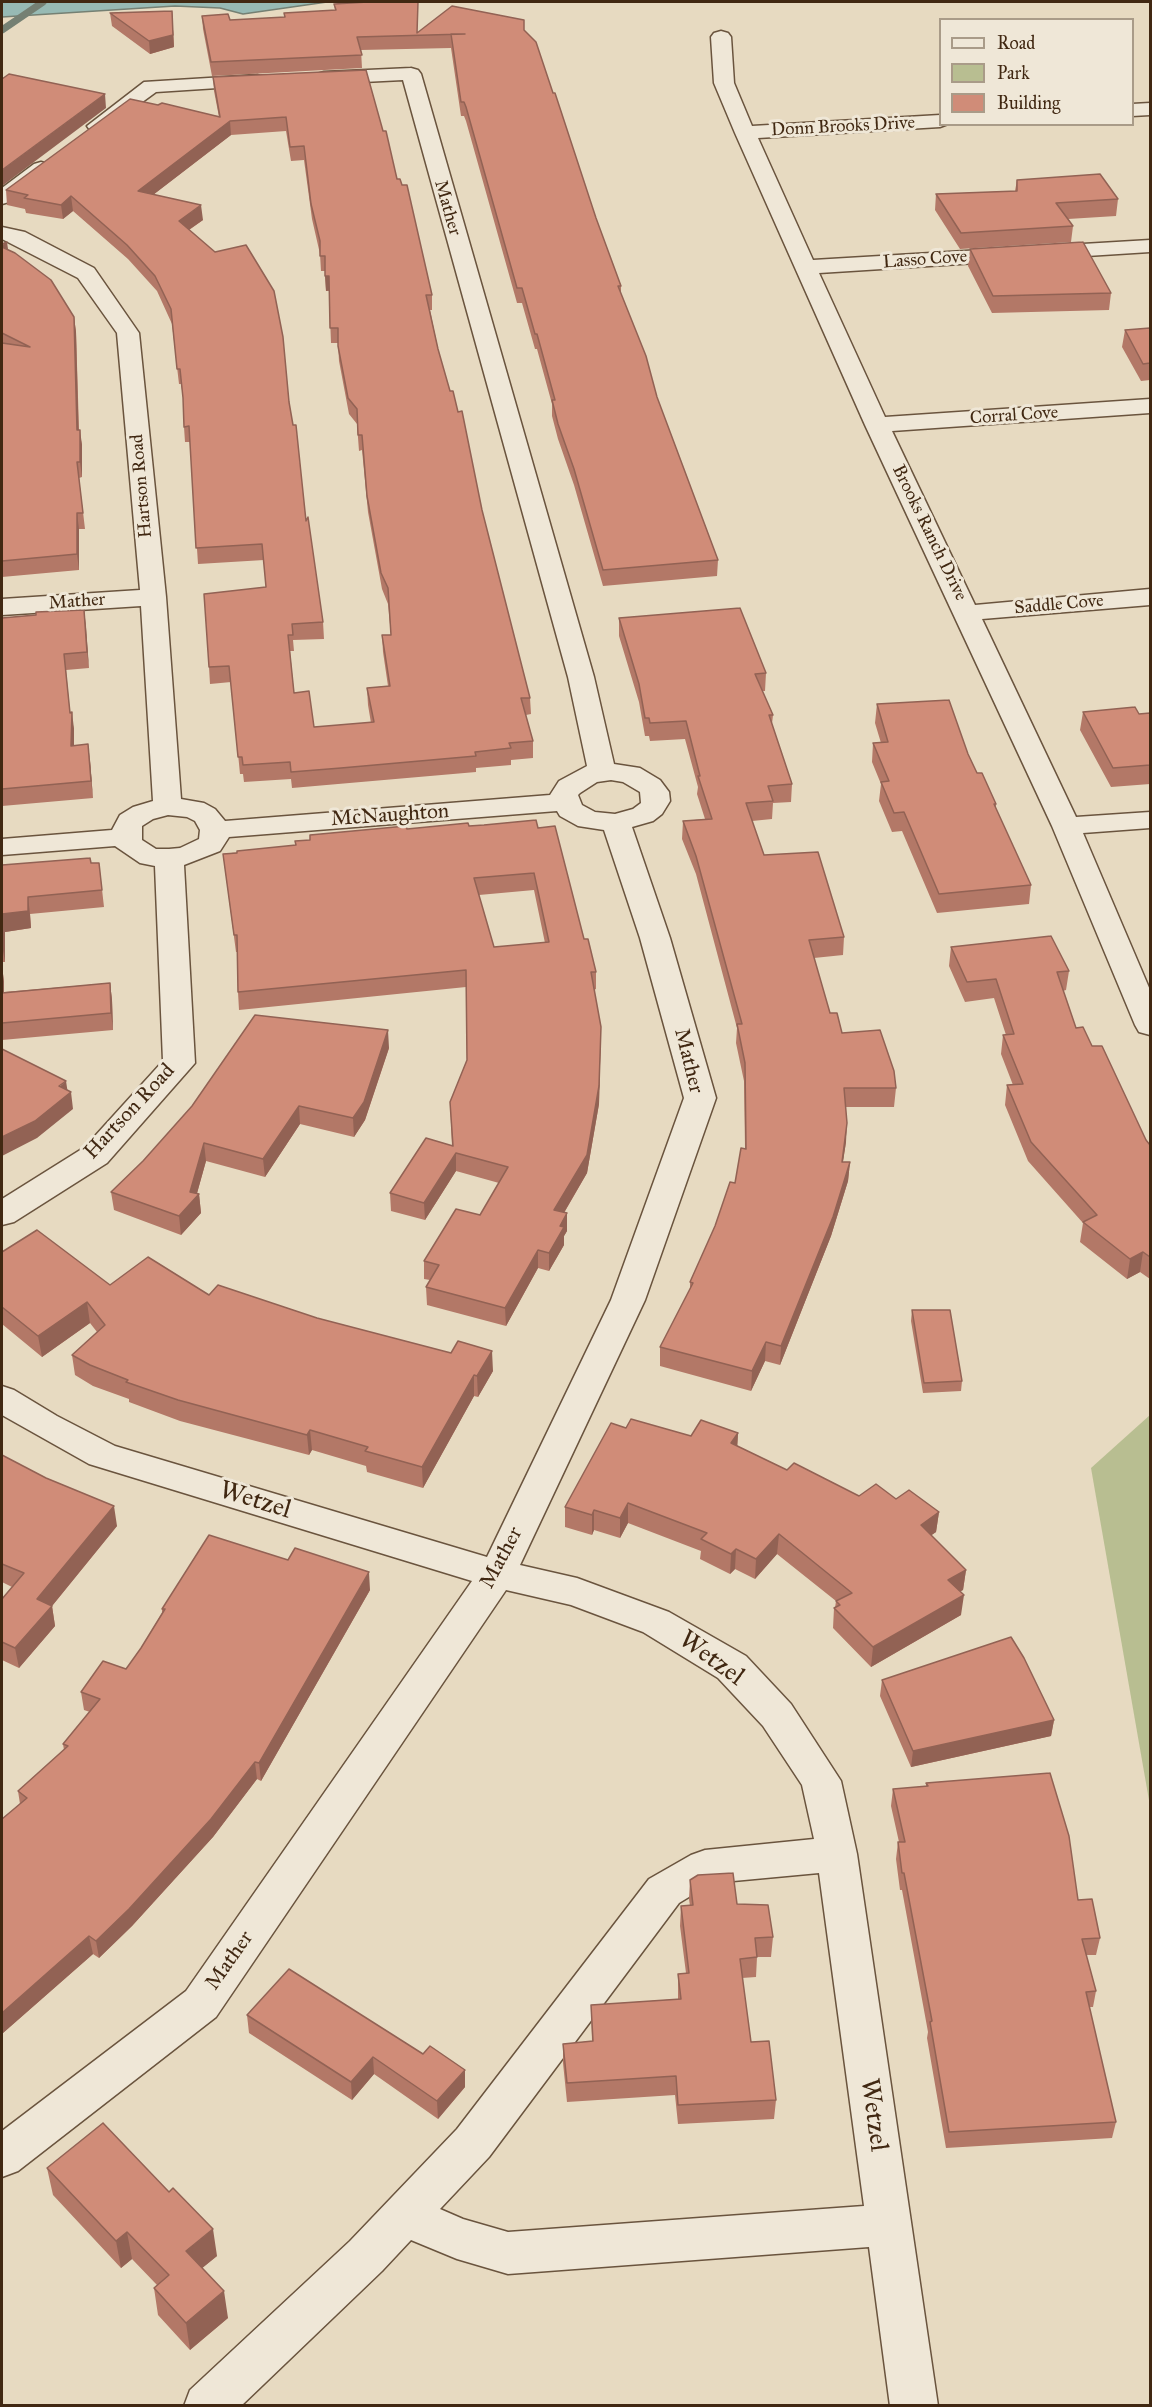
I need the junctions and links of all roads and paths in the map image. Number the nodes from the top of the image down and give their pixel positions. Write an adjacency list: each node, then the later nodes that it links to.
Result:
1 (720, 37): 7 (street, Brooks Ranch Drive)
2 (304, 79): 20 (street, Mather)
3 (281, 80): 8 (street)
4 (1150, 109): 5 (street)
5 (1134, 110)
6 (939, 121): 7 (street, Donn Brooks Drive)
7 (745, 133): 13 (street, Brooks Ranch Drive)
8 (76, 142)
9 (57, 156): 10 (street)
10 (2, 198)
11 (2, 233): 16 (street, Hartson Road)
12 (1150, 246): 13 (street, Lasso Cove)
13 (807, 267): 15 (street, Brooks Ranch Drive)
14 (1150, 406): 15 (street, Corral Cove)
15 (877, 425): 19 (street, Brooks Ranch Drive)
16 (153, 597): 18 (street, Mather); 22 (street, Hartson Road)
17 (1150, 597): 19 (street, Saddle Cove)
18 (2, 607)
19 (967, 613): 25 (street, Brooks Ranch Drive)
20 (602, 772): 21 (street); 24 (street)
21 (566, 802): 24 (street); 26 (street, McNaughton)
22 (167, 806): 26 (street); 27 (street)
23 (1150, 820): 25 (street)
24 (616, 823): 33 (street, Mather)
25 (1066, 826): 30 (street, Brooks Ranch Drive)
26 (214, 830): 29 (street)
27 (126, 837): 28 (street); 29 (street)
28 (2, 847)
29 (169, 858): 31 (street, Hartson Road)
30 (1150, 1025)
31 (2, 1214)
32 (2, 1399): 33 (street, Wetzel)
33 (496, 1574): 34 (street, Wetzel); 35 (street, Mather)
34 (837, 1854): 36 (street); 37 (street, Wetzel)
35 (2, 2157)
36 (404, 2215): 37 (street); 38 (street)
37 (888, 2225): 39 (street, Wetzel)
38 (207, 2406)
39 (914, 2406)

